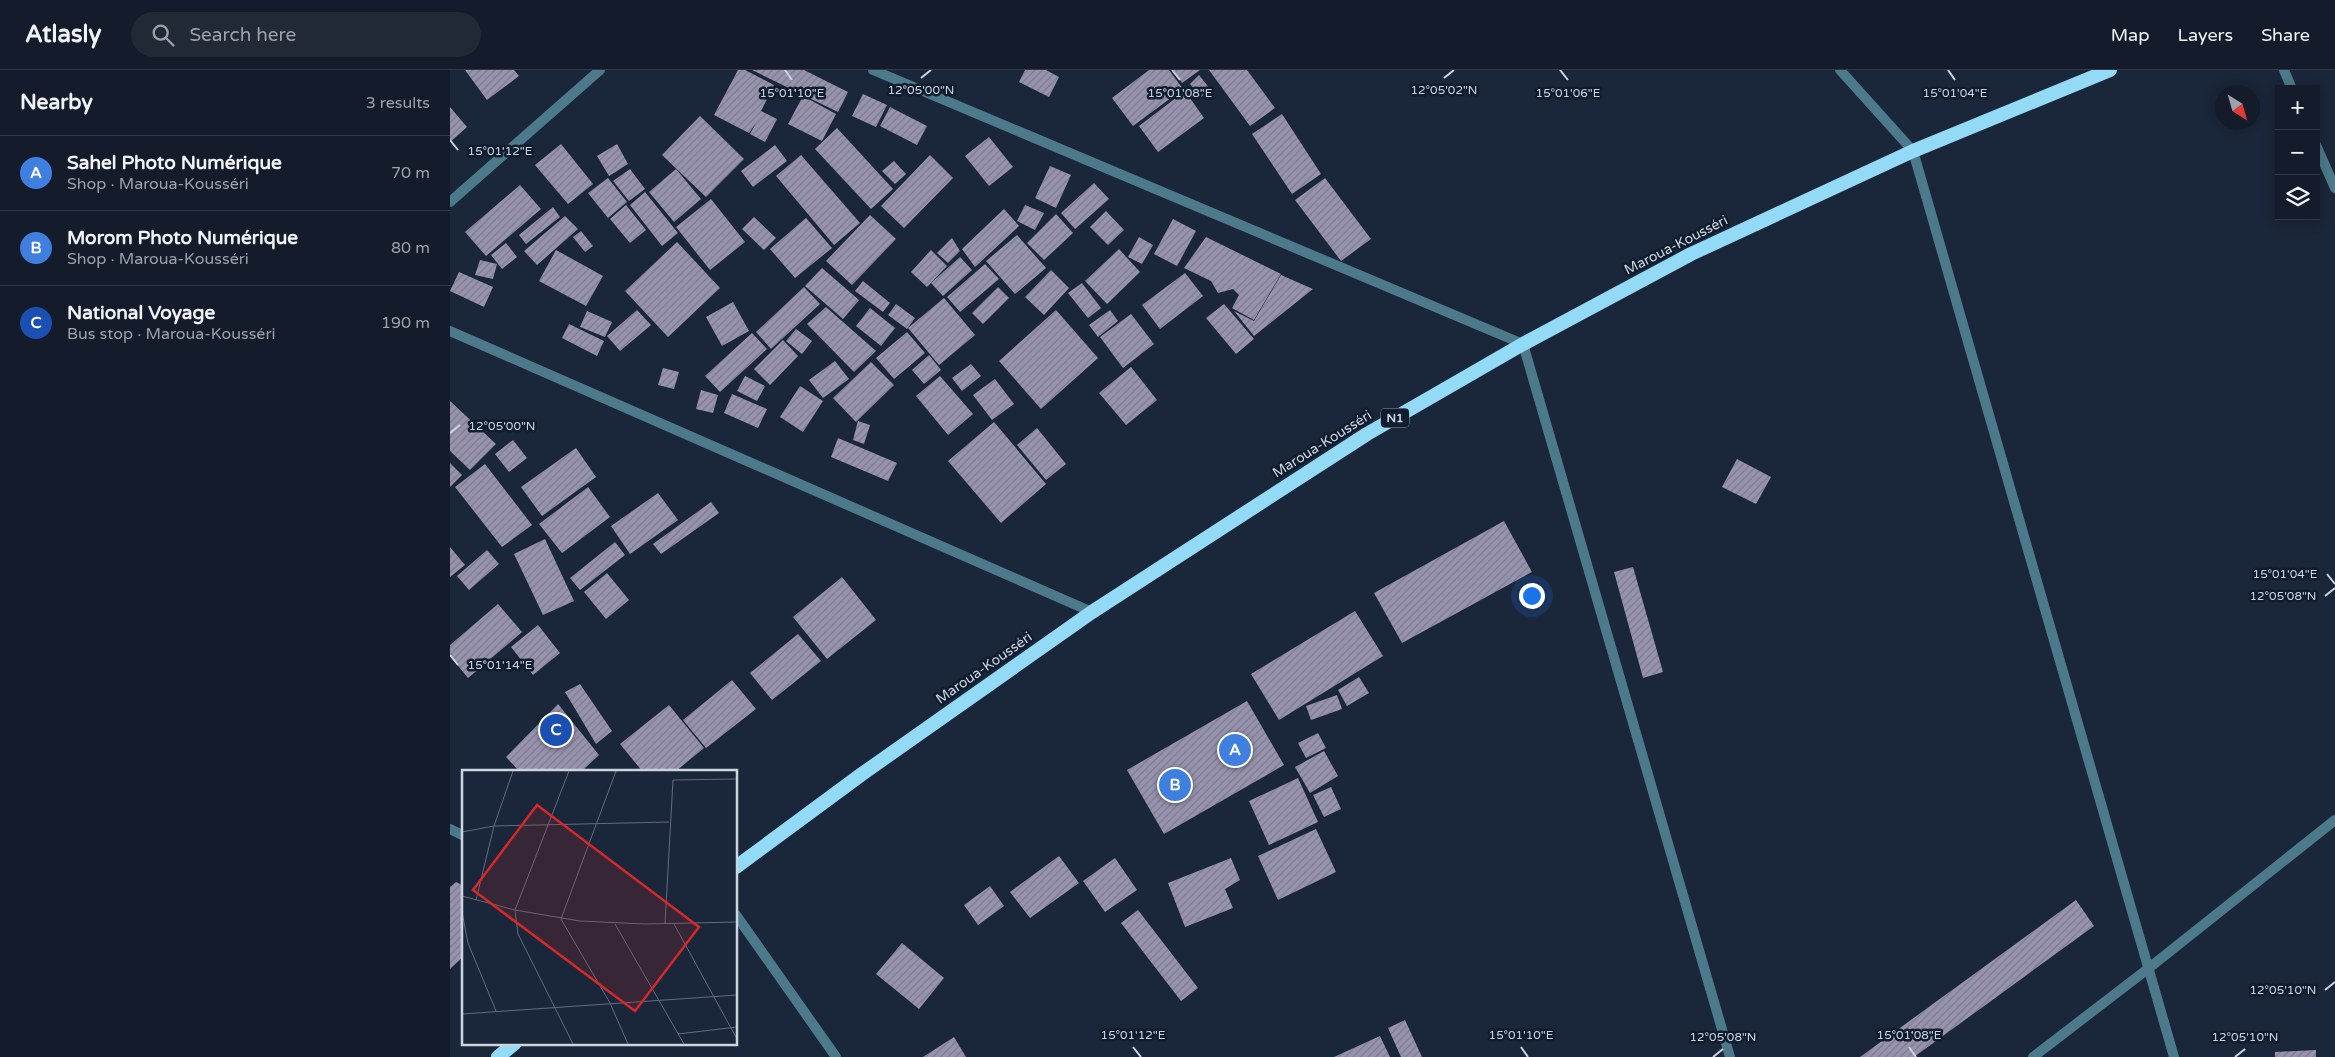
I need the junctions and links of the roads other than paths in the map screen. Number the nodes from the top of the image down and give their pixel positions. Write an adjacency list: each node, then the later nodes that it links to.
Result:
1 (600, 70): 10 (street)
2 (873, 70): 12 (street)
3 (1840, 70): 7 (street)
4 (2110, 70): 7 (highway, Maroua-Kousséri / N1)
5 (2284, 70): 6 (street)
6 (2290, 85)
7 (1913, 151): 12 (highway, Maroua-Kousséri / N1); 19 (street)
8 (2320, 154): 9 (street)
9 (2335, 188)
10 (450, 202)
11 (450, 331): 13 (street)
12 (1523, 344): 13 (highway, Maroua-Kousséri / N1); 23 (street)
13 (1092, 612): 17 (highway, Maroua-Kousséri / N1)
14 (2335, 820): 19 (street)
15 (450, 829): 16 (street)
16 (462, 835)
17 (738, 866)
18 (738, 918): 22 (street)
19 (2149, 968): 24 (street); 25 (street)
20 (514, 1044): 21 (highway)
21 (498, 1057)
22 (836, 1057)
23 (1730, 1057)
24 (2033, 1057)
25 (2174, 1057)

